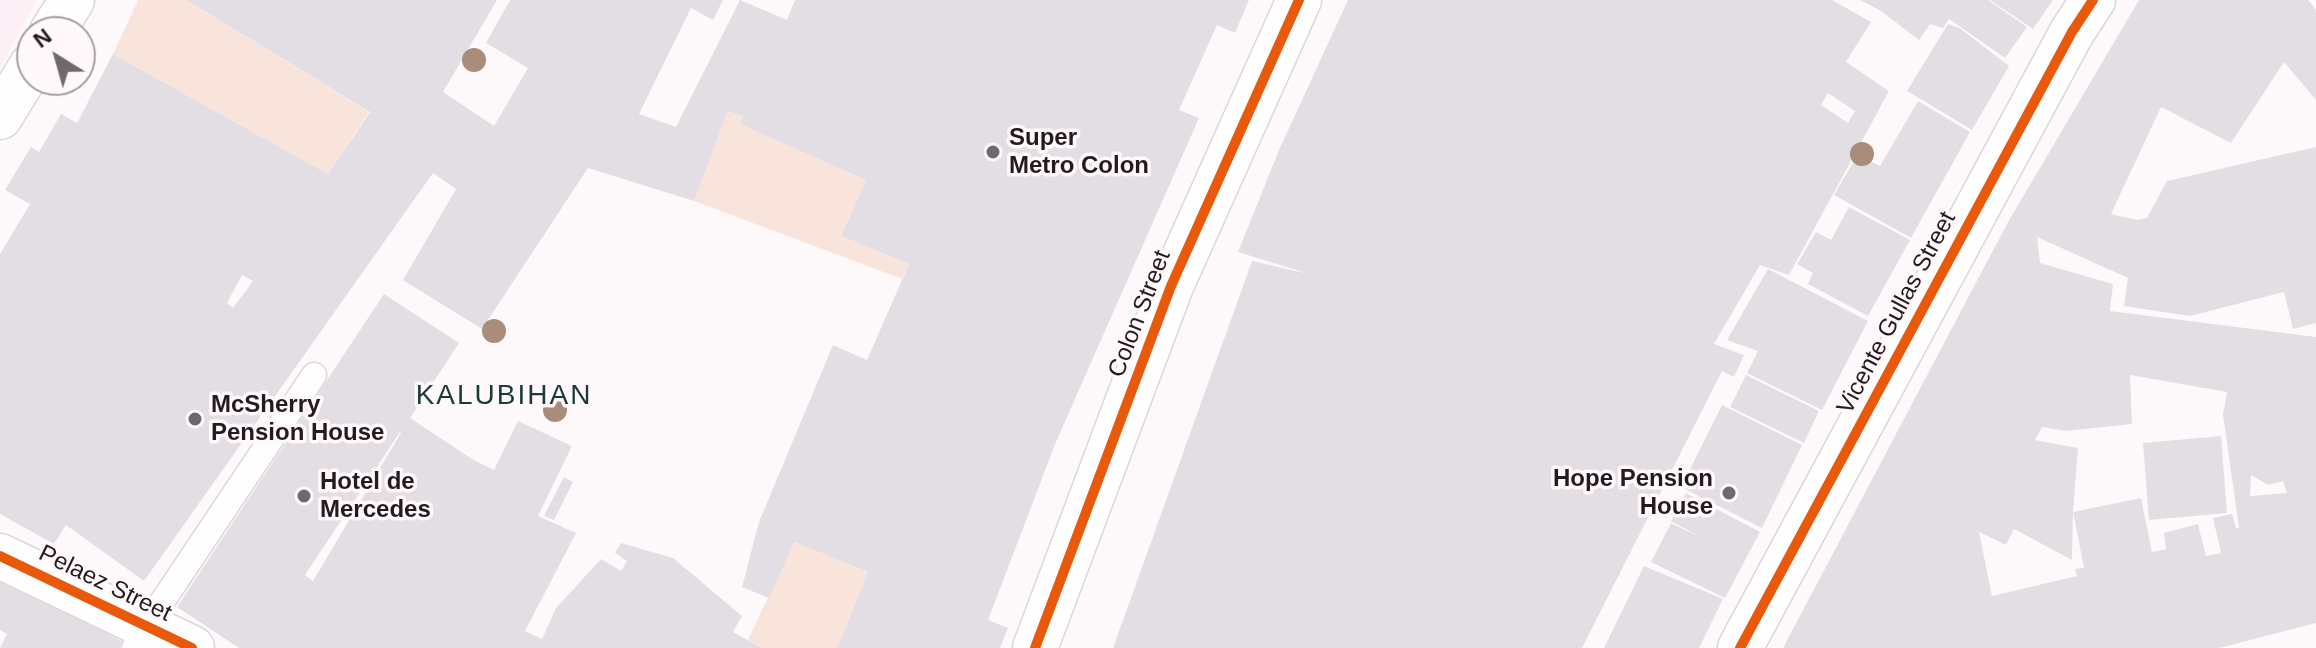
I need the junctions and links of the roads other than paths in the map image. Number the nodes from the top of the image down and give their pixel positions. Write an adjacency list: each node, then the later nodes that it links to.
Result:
1 (1299, 0): 9 (street, Colon Street)
2 (2093, 0): 10 (street, Vicente Gullas Street)
3 (16, 91): 4 (street)
4 (0, 117)
5 (314, 375): 7 (lane)
6 (0, 556): 7 (street, Pelaez Street)
7 (140, 637): 8 (street, Pelaez Street)
8 (192, 648)
9 (1035, 648)
10 (1740, 648)

